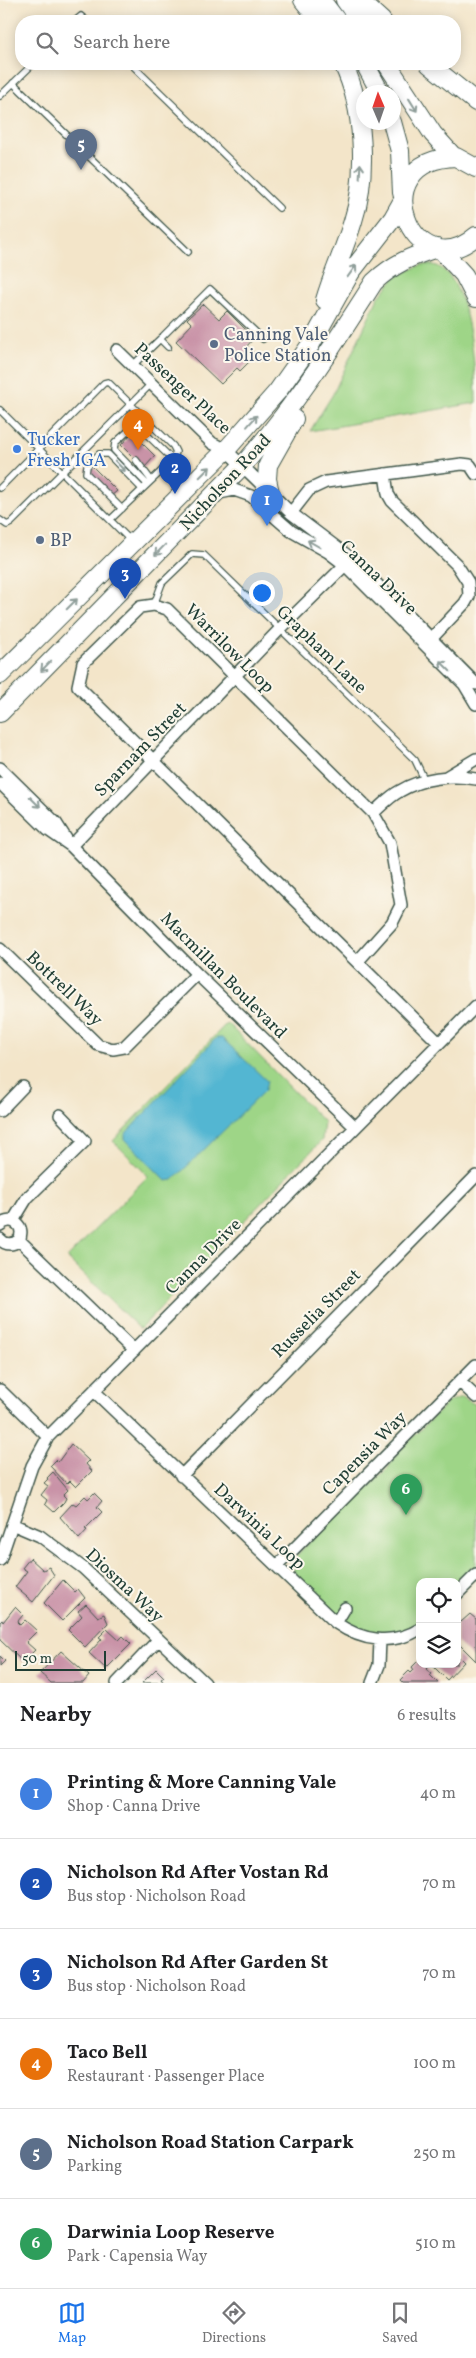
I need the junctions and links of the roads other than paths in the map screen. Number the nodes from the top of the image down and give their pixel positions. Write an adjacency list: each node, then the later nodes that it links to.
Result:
1 (303, 0): 5 (main road)
2 (321, 0): 6 (main road)
3 (346, 0): 7 (main road)
4 (359, 0): 8 (main road)
5 (315, 15)
6 (332, 15)
7 (356, 15)
8 (375, 15)
9 (27, 70): 15 (lane)
10 (137, 70): 24 (lane)
11 (345, 70): 31 (main road, one-way to 11)
12 (368, 70): 16 (main road)
13 (391, 70): 21 (main road, one-way to 21)
14 (436, 70): 18 (main road)
15 (13, 83): 17 (lane); 27 (lane)
16 (376, 85)
17 (0, 96)
18 (476, 102)
19 (394, 130): 23 (main road)
20 (476, 153): 21 (main road, Nicholson Road)
21 (454, 156): 22 (main road); 23 (main road, Nicholson Road)
22 (476, 168)
23 (402, 200): 26 (main road); 31 (main road, Nicholson Road, one-way to 23)
24 (279, 208)
25 (476, 236): 26 (main road, Nicholson Road)
26 (438, 249): 28 (main road); 34 (main road, Nicholson Road)
27 (188, 252)
28 (476, 298)
29 (160, 339): 30 (lane); 32 (lane); 35 (lane)
30 (264, 339)
31 (311, 344): 40 (main road, Nicholson Road, one-way to 31)
32 (168, 347)
33 (117, 350): 35 (street, Passenger Place)
34 (331, 351): 43 (main road, Nicholson Road); 50 (main road)
35 (132, 366): 36 (street, Passenger Place)
36 (151, 384): 37 (lane); 40 (street, Passenger Place)
37 (132, 404): 39 (lane); 42 (lane); 44 (lane)
38 (0, 410): 39 (lane)
39 (39, 449): 44 (lane); 48 (lane)
40 (226, 450): 43 (street, Passenger Place); 56 (main road, Nicholson Road, one-way to 40)
41 (136, 460): 47 (lane)
42 (173, 460): 47 (lane); 47 (lane)
43 (243, 465): 50 (street, Canna Drive); 51 (main road, Nicholson Road)
44 (62, 472): 54 (lane); 55 (lane)
45 (385, 474): 46 (street); 53 (street); 58 (street)
46 (476, 474)
47 (149, 482): 49 (lane)
48 (0, 488)
49 (142, 489): 52 (lane); 52 (lane, one-way to 49)
50 (270, 493): 53 (street, Canna Drive)
51 (215, 494): 57 (street, Canna Drive, one-way to 51); 66 (main road, Nicholson Road, one-way to 66)
52 (122, 508): 55 (lane)
53 (291, 513): 61 (street, Canna Drive)
54 (0, 520)
55 (110, 520): 56 (lane)
56 (134, 544): 62 (main road, Nicholson Road, one-way to 56)
57 (345, 566): 60 (street, Sparnam Street); 65 (street, Canna Drive, one-way to 57)
58 (473, 588): 61 (street)
59 (154, 605): 60 (lane, Grapham Lane); 63 (street, Warrilow Loop); 68 (street)
60 (280, 629): 63 (street, Sparnam Street); 72 (lane, Grapham Lane)
61 (432, 638): 64 (street, Canna Drive)
62 (0, 675)
63 (234, 676): 68 (street, Sparnam Street); 74 (street, Warrilow Loop)
64 (476, 684)
65 (476, 704)
66 (0, 713)
67 (476, 759): 70 (street)
68 (153, 760): 75 (street, Sparnam Street); 77 (street)
69 (0, 768): 75 (street, Macmillan Boulevard, one-way to 75)
70 (446, 777): 71 (street); 72 (street)
71 (476, 779)
72 (425, 781): 74 (street)
73 (0, 783): 75 (street, Macmillan Boulevard)
74 (373, 812): 77 (street, Warrilow Loop)
75 (71, 846): 78 (street, Macmillan Boulevard)
76 (0, 949): 78 (street, Bottrell Way)
77 (358, 961): 80 (street)
78 (197, 974): 84 (street, Macmillan Boulevard)
79 (476, 1006): 80 (street, Canna Drive)
80 (439, 1042): 84 (street, Canna Drive)
81 (23, 1087): 82 (street)
82 (0, 1111)
83 (60, 1116): 86 (street)
84 (355, 1127): 89 (street, Canna Drive)
85 (476, 1176): 96 (street, Russelia Street)
86 (4, 1223): 88 (street)
87 (0, 1240): 88 (street)
88 (20, 1240): 89 (street)
89 (134, 1351): 93 (street, Canna Drive)
90 (476, 1365): 91 (street, Capensia Way)
91 (460, 1382): 94 (street); 99 (street, Capensia Way)
92 (0, 1390): 95 (street)
93 (95, 1392): 95 (street, Canna Drive); 96 (street, Darwinia Loop)
94 (476, 1397)
95 (48, 1437): 97 (street, Canna Drive)
96 (181, 1476): 99 (street, Darwinia Loop)
97 (12, 1524): 98 (street, Canna Drive); 105 (street, Diosma Way)
98 (0, 1560)
99 (277, 1566): 103 (street, Darwinia Loop)
100 (476, 1575): 101 (street)
101 (461, 1590)
102 (345, 1608): 103 (street)
103 (336, 1623): 106 (street, Darwinia Loop)
104 (416, 1631): 106 (street, Darwinia Loop)
105 (158, 1640): 107 (street); 108 (street, Diosma Way)
106 (380, 1640): 109 (street)
107 (118, 1683)
108 (205, 1683)
109 (372, 1683)

